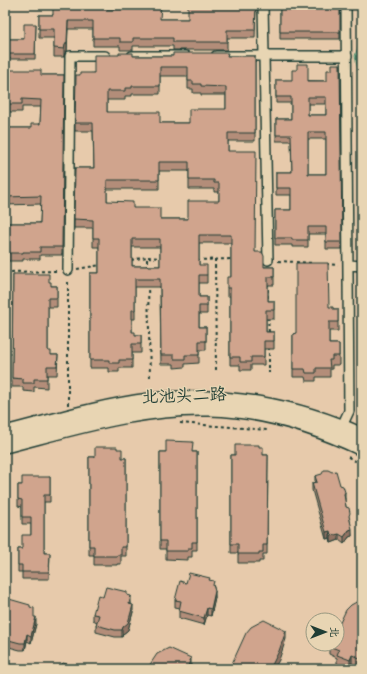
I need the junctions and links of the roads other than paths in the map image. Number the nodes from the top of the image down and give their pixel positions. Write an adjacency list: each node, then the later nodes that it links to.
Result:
1 (263, 5): 5 (street)
2 (346, 5): 6 (street)
3 (194, 56): 10 (street)
4 (209, 56): 5 (street)
5 (263, 56): 6 (street); 7 (street)
6 (347, 56): 8 (street)
7 (268, 260)
8 (349, 265): 9 (street); 11 (street)
9 (362, 266)
10 (68, 270)
11 (342, 426): 12 (main road, 北池头二路); 13 (main road, 北池头二路)
12 (5, 433)
13 (362, 435)
14 (5, 446): 15 (main road, 北池头二路)
15 (362, 449)

